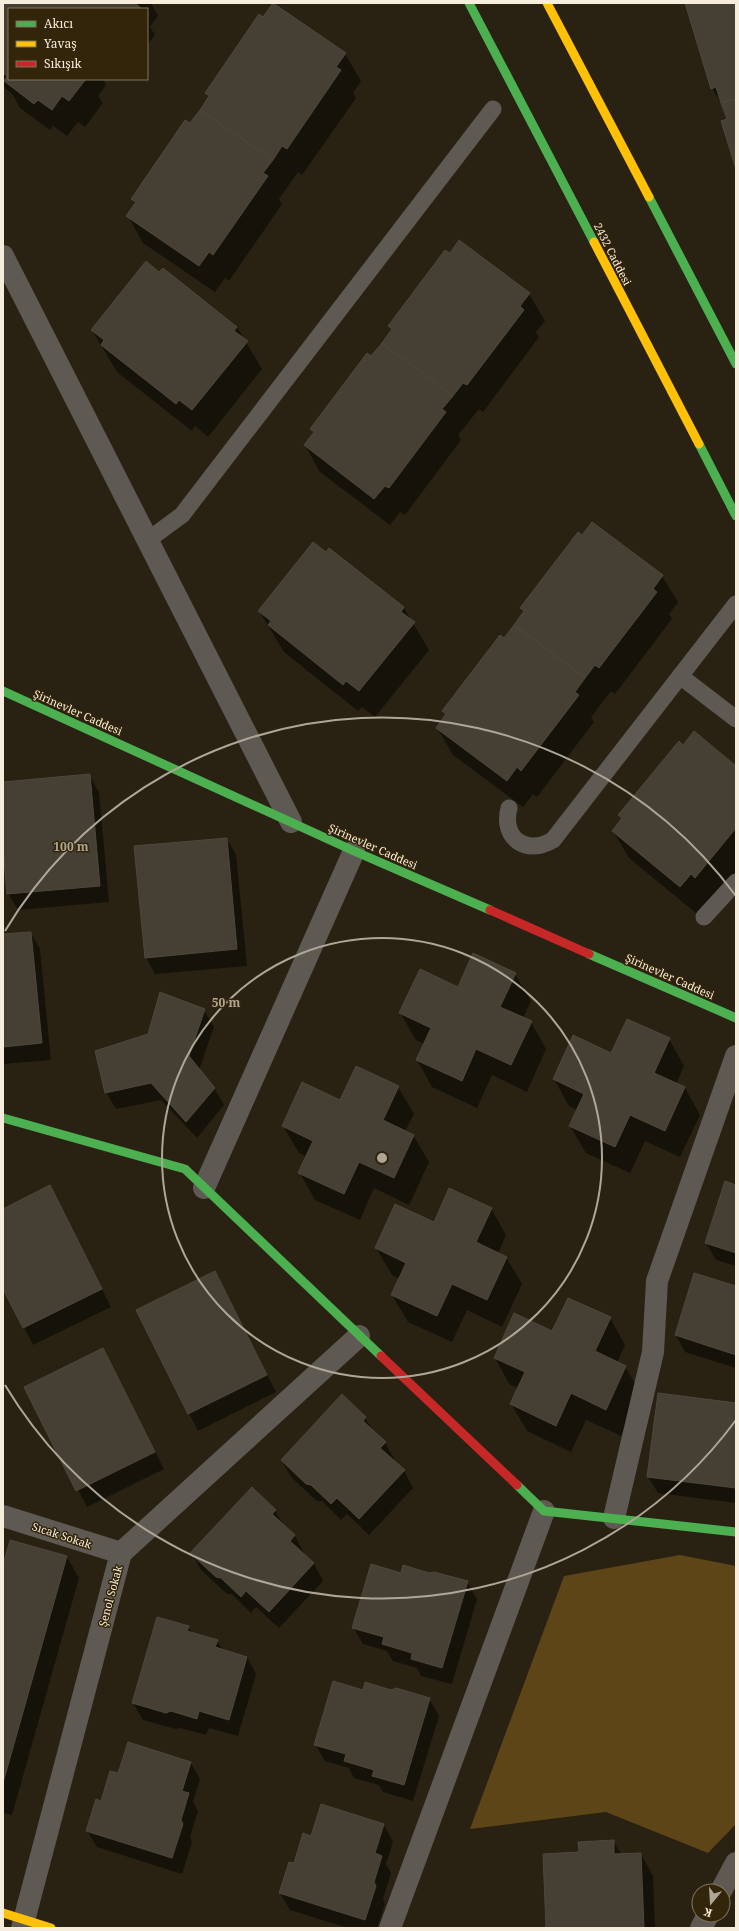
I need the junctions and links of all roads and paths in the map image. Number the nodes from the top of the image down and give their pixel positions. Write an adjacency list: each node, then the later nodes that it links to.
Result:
1 (469, 3): 6 (street, 2432 Caddesi)
2 (547, 3): 5 (street)
3 (493, 109): 7 (lane)
4 (3, 256): 7 (street)
5 (736, 364)
6 (736, 516)
7 (148, 540): 13 (street)
8 (736, 604): 9 (lane)
9 (680, 676): 11 (lane); 12 (lane)
10 (3, 691): 13 (street, Şirinevler Caddesi)
11 (736, 719)
12 (509, 808)
13 (292, 822): 14 (street, Şirinevler Caddesi)
14 (354, 851): 17 (street, Şirinevler Caddesi); 20 (street)
15 (736, 882): 16 (lane)
16 (704, 917)
17 (736, 1018)
18 (736, 1056): 24 (street)
19 (3, 1118): 20 (street)
20 (204, 1188): 21 (street)
21 (360, 1336): 22 (street); 26 (street, Şenol Sokak)
22 (544, 1511): 24 (street); 32 (street)
23 (3, 1516): 26 (street, Sıcak Sokak)
24 (614, 1518): 25 (street)
25 (736, 1532)
26 (121, 1554): 30 (street, Şenol Sokak)
27 (736, 1863): 28 (street)
28 (725, 1883)
29 (3, 1913): 30 (street)
30 (24, 1923): 31 (street)
31 (51, 1928)
32 (390, 1928)

